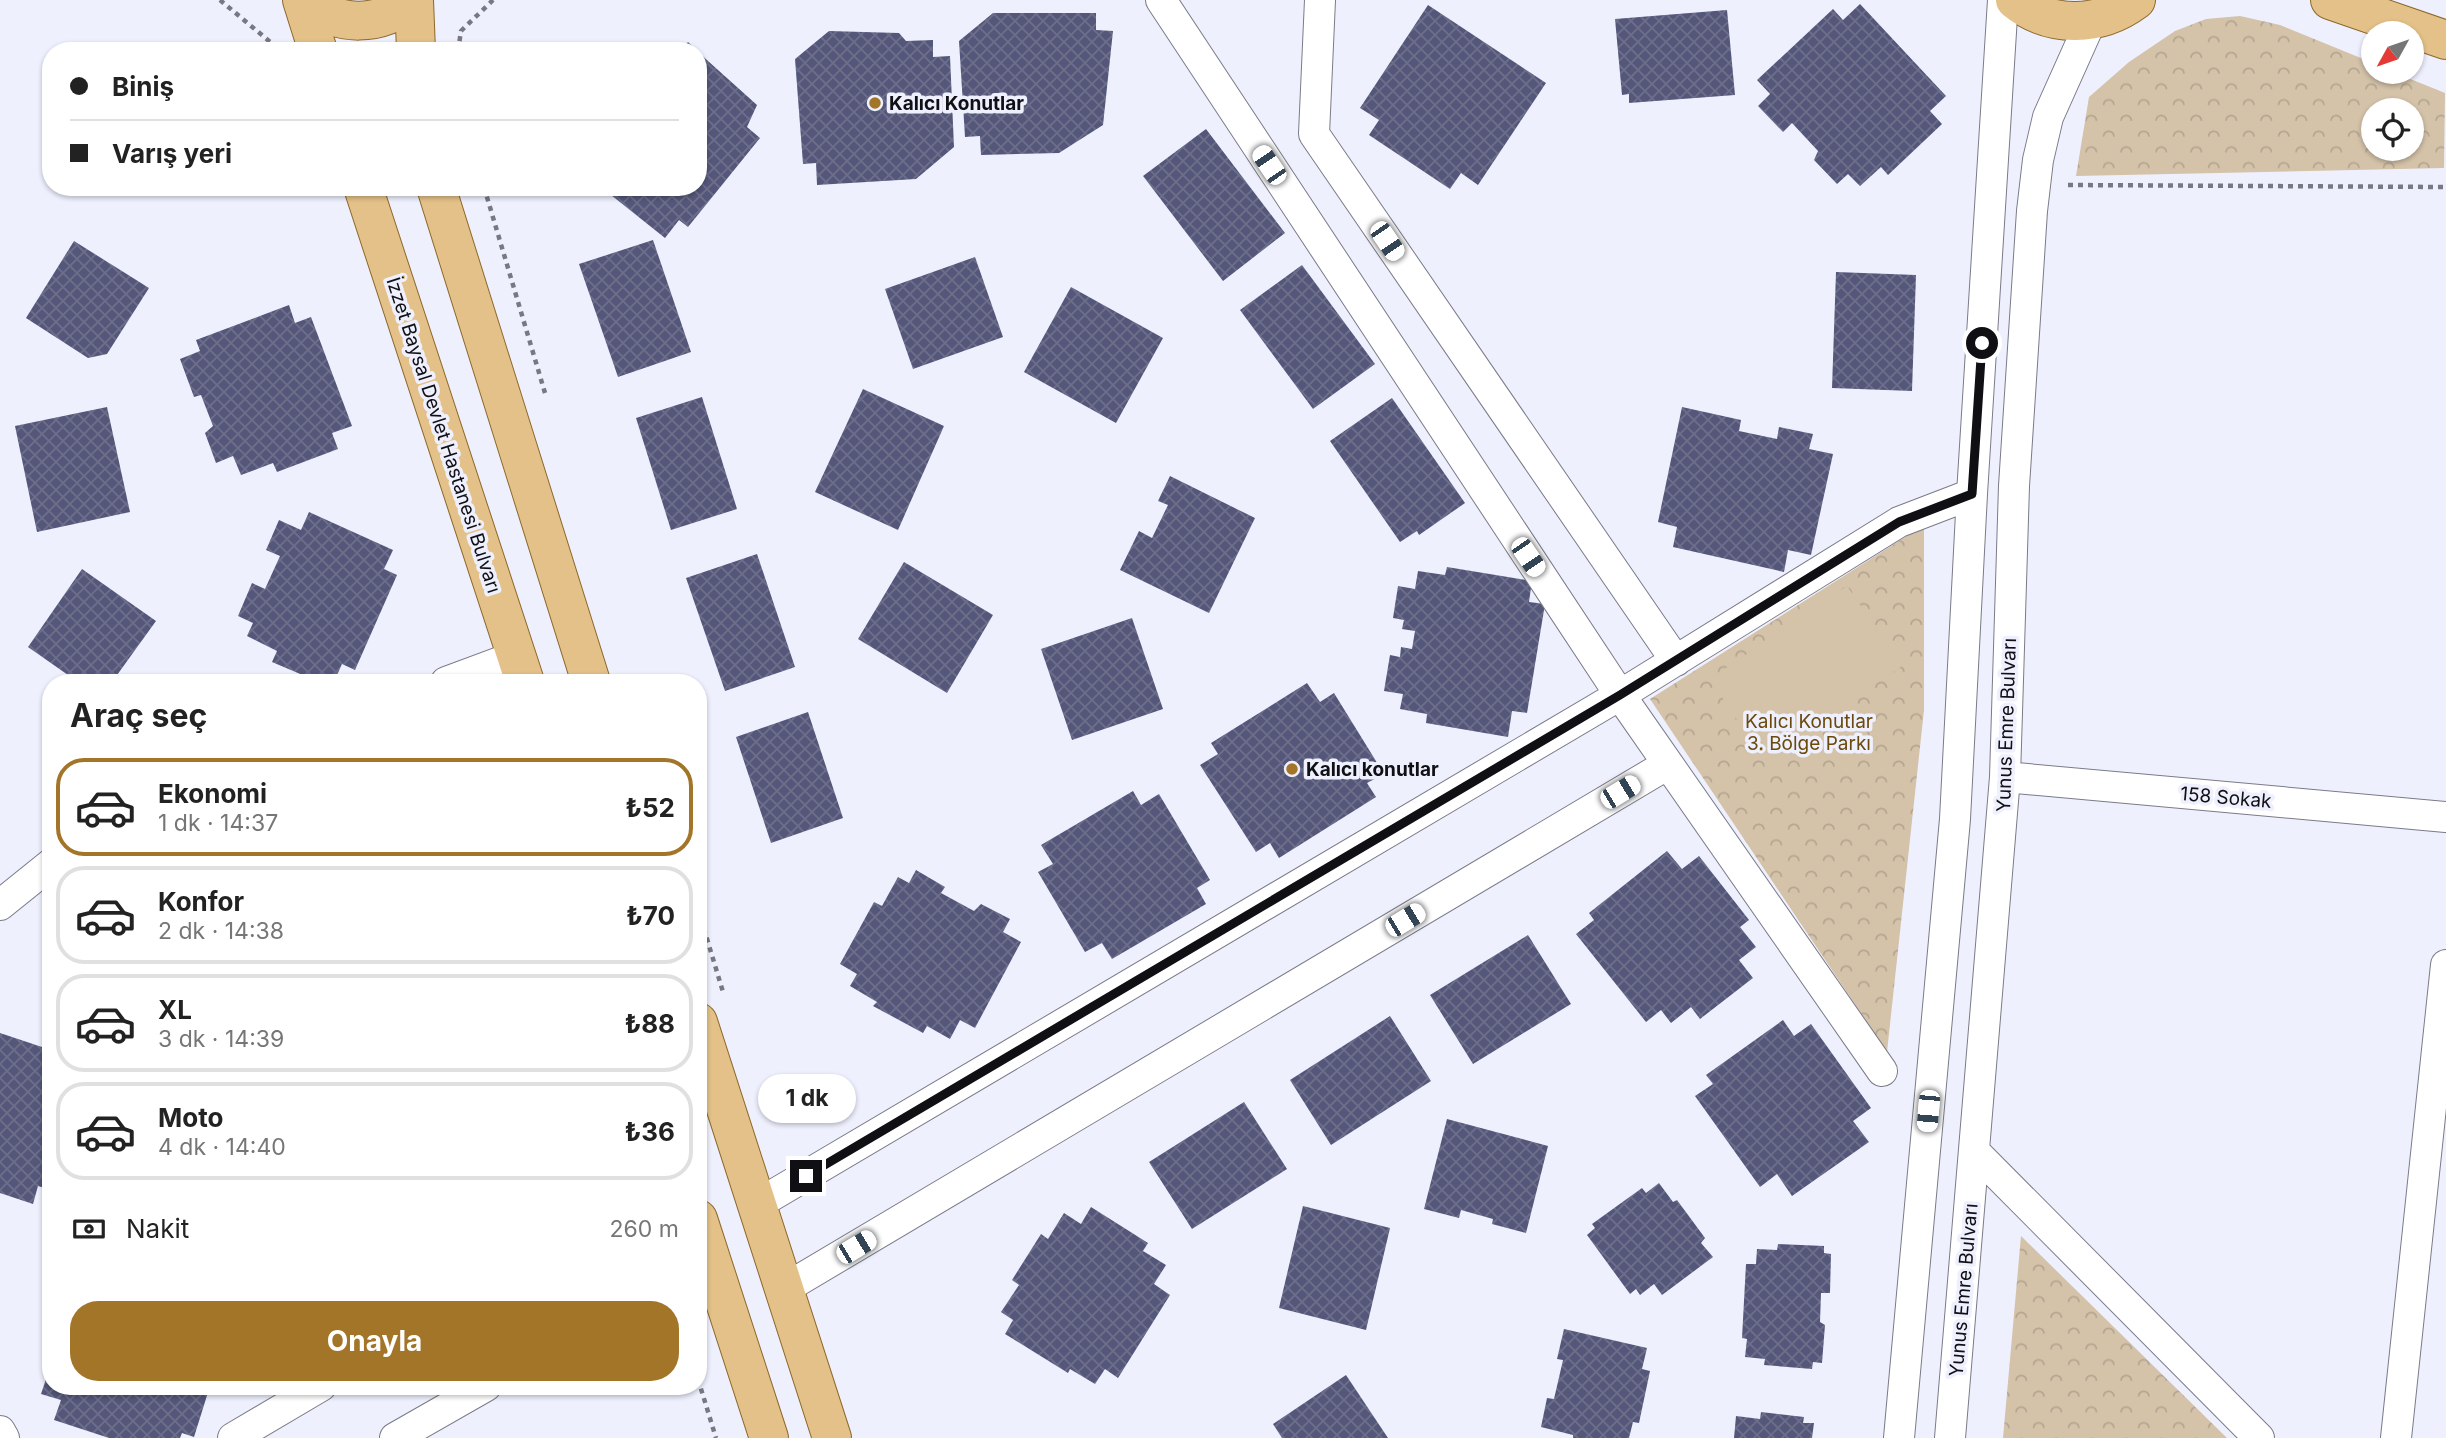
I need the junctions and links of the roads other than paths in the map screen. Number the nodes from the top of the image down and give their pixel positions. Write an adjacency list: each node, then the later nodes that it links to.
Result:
1 (304, 0): 2 (main road); 11 (main road)
2 (413, 0): 12 (main road)
3 (1160, 0): 20 (street)
4 (1320, 0): 16 (street)
5 (2003, 0): 15 (street)
6 (2015, 0): 9 (main road)
7 (2136, 0): 9 (main road)
8 (2330, 0): 10 (main road)
9 (2091, 21): 22 (street, Yunus Emre Bulvarı)
10 (2446, 40)
11 (316, 42)
12 (415, 42)
13 (366, 196): 17 (main road, İzzet Baysal Devlet Hastanesi Bulvarı)
14 (439, 196): 19 (main road)
15 (1972, 494): 16 (street); 41 (street)
16 (1676, 661): 20 (street)
17 (520, 669): 18 (street)
18 (492, 674)
19 (589, 674)
20 (1620, 695): 21 (street); 30 (street)
21 (1668, 764): 28 (street); 32 (street)
22 (2005, 778): 23 (street, 158 Sokak); 29 (street, Yunus Emre Bulvarı)
23 (2446, 817)
24 (42, 871): 25 (street)
25 (0, 905)
26 (2446, 965): 44 (street)
27 (707, 1050): 30 (main road)
28 (1882, 1071)
29 (1975, 1152): 42 (street, Yunus Emre Bulvarı); 43 (street)
30 (756, 1205): 32 (main road)
31 (707, 1266): 39 (main road)
32 (785, 1289): 40 (main road)
33 (306, 1395): 37 (street)
34 (470, 1395): 38 (street)
35 (0, 1431): 36 (street)
36 (4, 1438)
37 (233, 1438)
38 (395, 1438)
39 (769, 1438)
40 (832, 1438)
41 (1899, 1438)
42 (1950, 1438)
43 (2259, 1438)
44 (2396, 1438)

